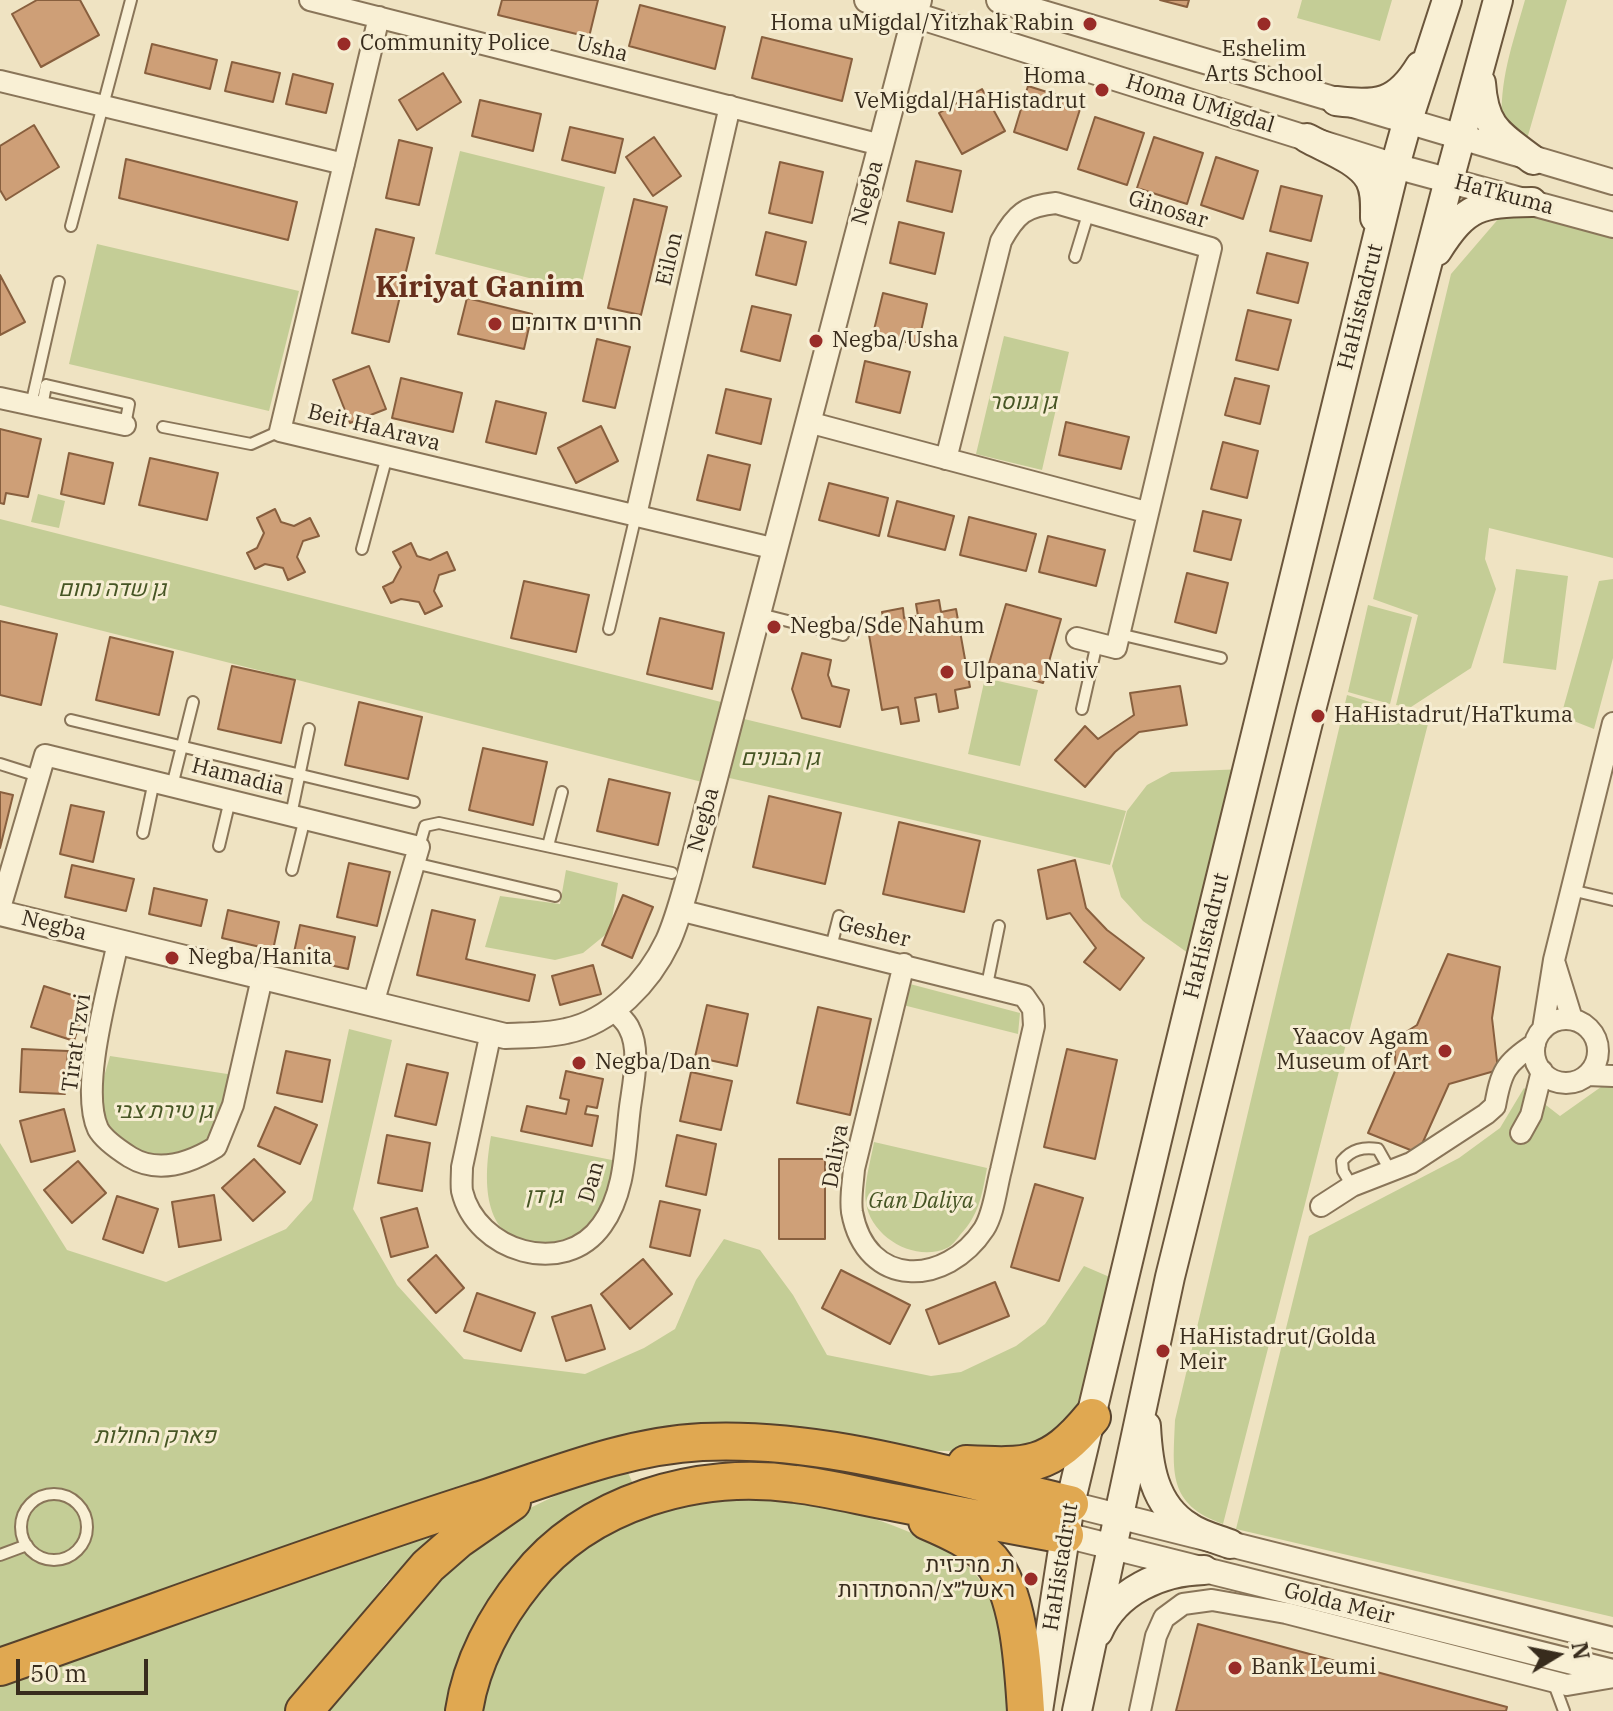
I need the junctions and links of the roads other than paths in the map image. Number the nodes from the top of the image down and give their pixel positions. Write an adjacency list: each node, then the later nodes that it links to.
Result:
1 (131, 0): 13 (lane)
2 (310, 0): 8 (street, Usha)
3 (867, 0): 7 (street, Homa UMigdal)
4 (999, 0): 12 (street, Homa UMigdal)
5 (1447, 0): 9 (main road)
6 (1498, 0): 10 (main road, HaHistadrut)
7 (917, 7): 16 (street, Homa UMigdal); 18 (street, Negba)
8 (379, 17): 14 (street, Usha); 20 (street, Beit HaArava)
9 (1432, 45): 12 (main road); 15 (main road, HaHistadrut)
10 (1480, 69): 17 (main road, HaHistadrut); 19 (main road)
11 (0, 81): 13 (street)
12 (1336, 101): 15 (street, Homa UMigdal)
13 (103, 106): 20 (street); 27 (lane)
14 (730, 106): 18 (street, Usha); 41 (street, Eilon)
15 (1407, 123): 17 (street, HaTkuma); 21 (main road, HaHistadrut)
16 (1307, 138): 21 (street, Homa UMigdal); 29 (main road)
17 (1462, 139): 19 (street, HaTkuma); 22 (main road, HaHistadrut)
18 (881, 145): 34 (street, Negba)
19 (1533, 160): 23 (street, HaTkuma)
20 (344, 164): 37 (street, Beit HaArava)
21 (1395, 166): 22 (street, HaTkuma); 29 (main road, HaHistadrut)
22 (1449, 180): 24 (street, HaTkuma); 30 (main road, HaHistadrut)
23 (1613, 182)
24 (1532, 202): 26 (street, HaTkuma); 30 (main road)
25 (1089, 211): 28 (lane); 39 (street, Ginosar); 40 (street, Ginosar)
26 (1613, 225)
27 (71, 226)
28 (1075, 257)
29 (1372, 262): 99 (main road, HaHistadrut)
30 (1426, 268): 98 (main road, HaHistadrut)
31 (59, 282): 33 (lane)
32 (0, 398): 33 (street)
33 (36, 406): 35 (street)
34 (808, 422): 39 (street); 43 (street, Negba)
35 (125, 425)
36 (163, 427): 37 (lane)
37 (280, 431): 38 (street, Beit HaArava)
38 (387, 456): 41 (street, Beit HaArava); 42 (lane)
39 (946, 459): 40 (street)
40 (1146, 512): 46 (street, Ginosar)
41 (636, 515): 43 (street, Beit HaArava); 45 (lane)
42 (362, 549)
43 (776, 549): 44 (street, Negba)
44 (756, 614): 47 (lane); 74 (street, Negba)
45 (609, 629)
46 (1119, 634): 48 (street); 49 (lane)
47 (843, 635)
48 (1087, 640): 51 (lane)
49 (1221, 658)
50 (193, 702): 55 (lane)
51 (1082, 709)
52 (71, 720): 55 (lane)
53 (1613, 723): 70 (street)
54 (309, 729): 57 (lane)
55 (182, 746): 57 (lane); 59 (lane)
56 (0, 764): 58 (lane)
57 (299, 775): 62 (lane); 63 (lane)
58 (38, 776): 59 (street, Hamadia); 73 (street)
59 (163, 783): 61 (street, Hamadia); 64 (lane)
60 (562, 792): 66 (lane)
61 (230, 800): 63 (street, Hamadia); 65 (lane)
62 (414, 802)
63 (298, 816): 67 (street, Hamadia); 68 (lane)
64 (143, 833)
65 (219, 846)
66 (548, 846): 67 (lane); 69 (lane)
67 (417, 855): 71 (lane); 83 (street)
68 (292, 870)
69 (672, 873)
70 (1571, 890): 72 (lane); 79 (street)
71 (555, 896)
72 (1613, 900)
73 (0, 910): 77 (street, Negba)
74 (679, 910): 78 (street, Gesher); 84 (street, Negba)
75 (839, 916): 78 (lane)
76 (999, 926): 82 (lane)
77 (118, 942): 81 (street, Negba); 81 (street, Tirat Tzvi)
78 (831, 947): 80 (street, Gesher)
79 (1554, 960): 85 (street); 88 (street)
80 (904, 964): 82 (street, Gesher); 86 (street, Daliya)
81 (262, 978): 83 (street, Negba)
82 (987, 985): 86 (street, Gesher)
83 (373, 1004): 87 (street, Negba)
84 (613, 1009): 87 (street, Negba); 87 (street, Dan)
85 (1572, 1019): 88 (street); 89 (street)
86 (1034, 1026)
87 (491, 1032)
88 (1539, 1037): 90 (street); 91 (street)
89 (1605, 1048): 92 (street)
90 (1540, 1069): 91 (street); 94 (street); 94 (street)
91 (1503, 1072): 95 (street)
92 (1587, 1075): 93 (street); 94 (street)
93 (1613, 1076)
94 (1563, 1083)
95 (1391, 1172): 96 (street); 96 (lane)
96 (1352, 1186): 97 (street)
97 (1321, 1206)
98 (1145, 1399): 103 (main road, HaHistadrut); 105 (main road)
99 (1092, 1417): 100 (highway); 104 (main road, HaHistadrut)
100 (876, 1460): 101 (highway); 104 (highway)
101 (589, 1465): 114 (highway); 117 (highway)
102 (865, 1497): 104 (highway); 118 (highway); 119 (highway)
103 (1118, 1516): 104 (street, Golda Meir); 105 (street, Golda Meir); 107 (main road, HaHistadrut)
104 (1068, 1520): 107 (street, Golda Meir); 120 (main road, HaHistadrut)
105 (1230, 1544): 112 (street, Golda Meir)
106 (27, 1545): 106 (lane); 108 (lane)
107 (1111, 1546): 109 (street, Golda Meir); 113 (main road, HaHistadrut)
108 (0, 1555)
109 (1204, 1570): 110 (street, Golda Meir); 113 (main road)
110 (1243, 1580): 111 (street); 115 (street, Golda Meir)
111 (1286, 1613): 116 (street); 122 (street)
112 (1605, 1636)
113 (1090, 1652): 121 (main road, HaHistadrut)
114 (0, 1667)
115 (1613, 1674): 116 (street)
116 (1553, 1682): 123 (lane)
117 (304, 1711)
118 (464, 1711)
119 (1026, 1711)
120 (1038, 1711)
121 (1077, 1711)
122 (1140, 1711)
123 (1564, 1711)

